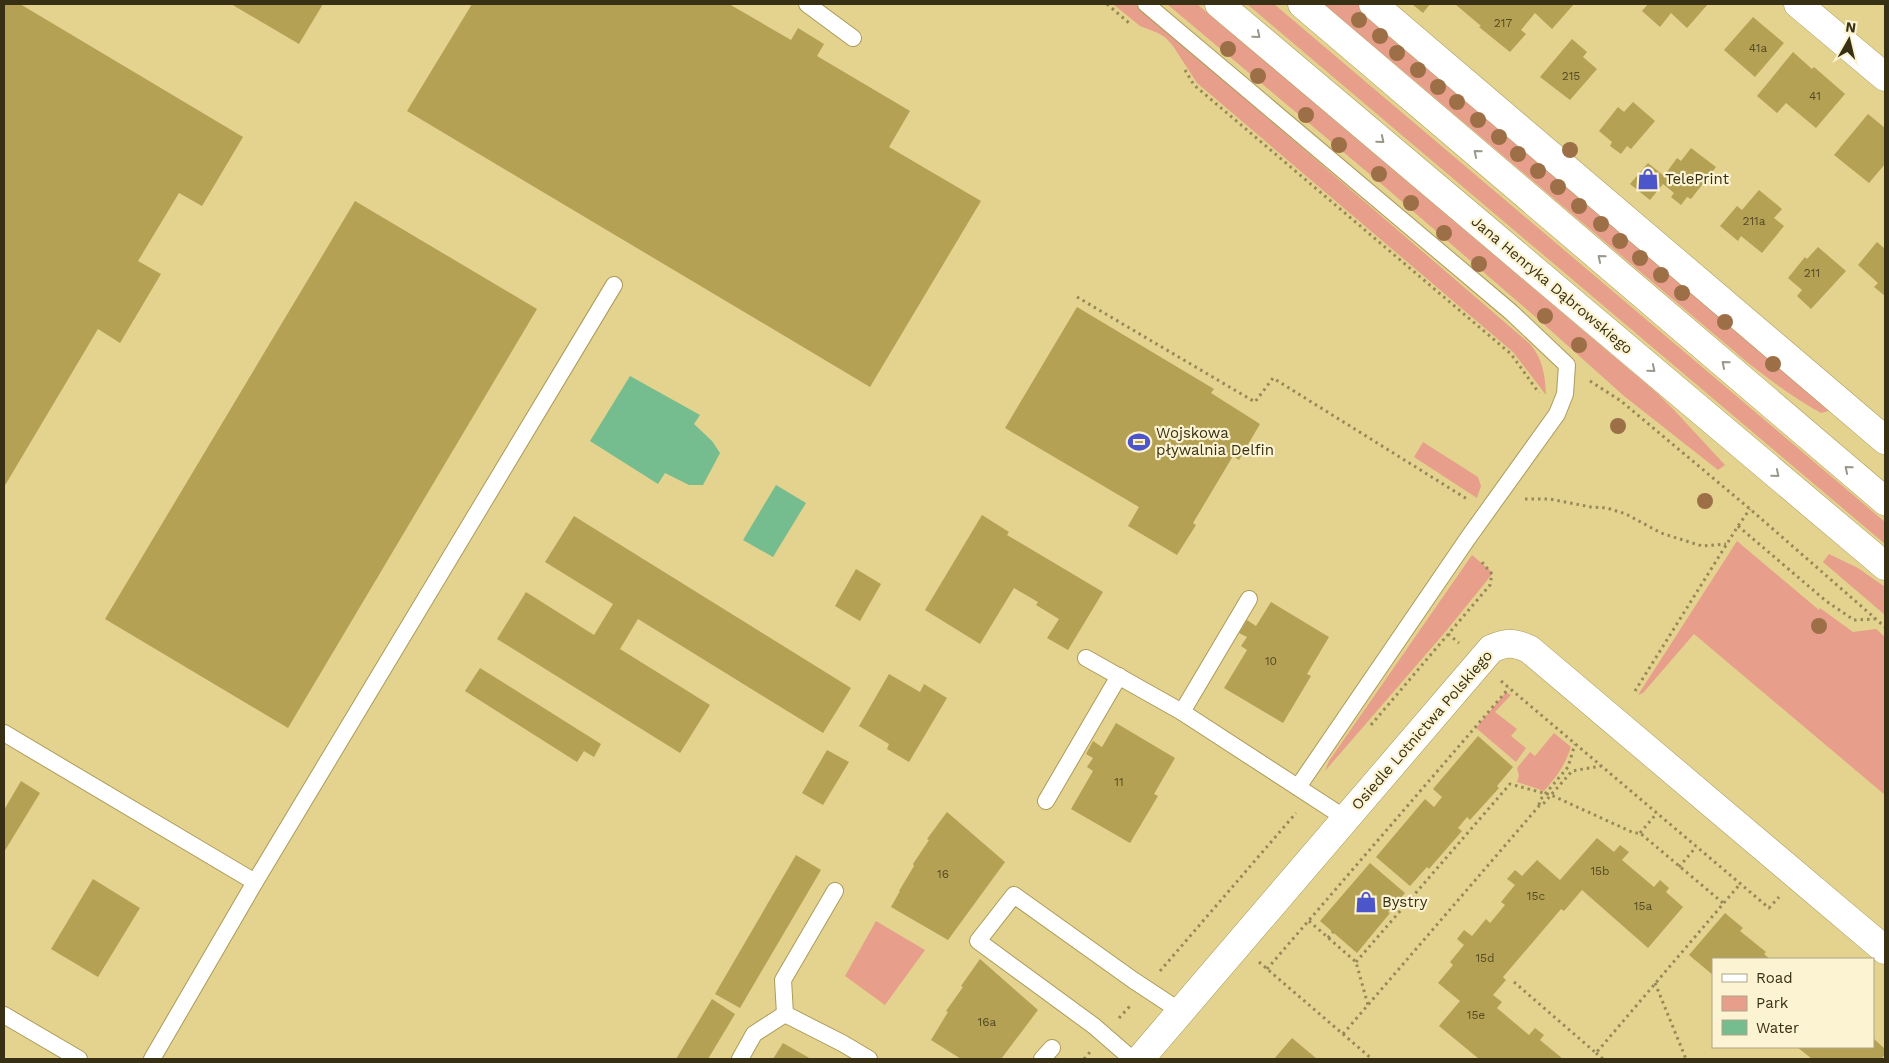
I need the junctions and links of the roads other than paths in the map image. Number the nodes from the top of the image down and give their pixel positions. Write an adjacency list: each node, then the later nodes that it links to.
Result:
1 (807, 4): 7 (lane)
2 (1146, 4): 18 (lane)
3 (1219, 4): 12 (street, Jana Henryka Dąbrowskiego, one-way to 12)
4 (1302, 4): 11 (street, one-way to 4)
5 (1373, 4): 10 (street)
6 (1798, 4): 8 (street)
7 (854, 38)
8 (1885, 77)
9 (614, 285): 21 (lane)
10 (1885, 440)
11 (1885, 501)
12 (1885, 566)
13 (1249, 599): 16 (lane)
14 (1086, 658): 15 (lane)
15 (1119, 676): 16 (lane); 19 (lane)
16 (1182, 712): 18 (lane)
17 (4, 733): 21 (lane)
18 (1298, 787): 20 (lane)
19 (1046, 801)
20 (1346, 818): 23 (street, Osiedle Lotnictwa Polskiego); 24 (street, Osiedle Lotnictwa Polskiego)
21 (255, 882): 28 (lane)
22 (835, 891): 25 (lane)
23 (1885, 950)
24 (1180, 1011): 31 (lane); 32 (street, Osiedle Lotnictwa Polskiego)
25 (785, 1014): 29 (lane); 30 (lane)
26 (4, 1015): 27 (lane)
27 (79, 1059)
28 (152, 1059)
29 (740, 1059)
30 (869, 1059)
31 (1132, 1059)
32 (1140, 1059)

